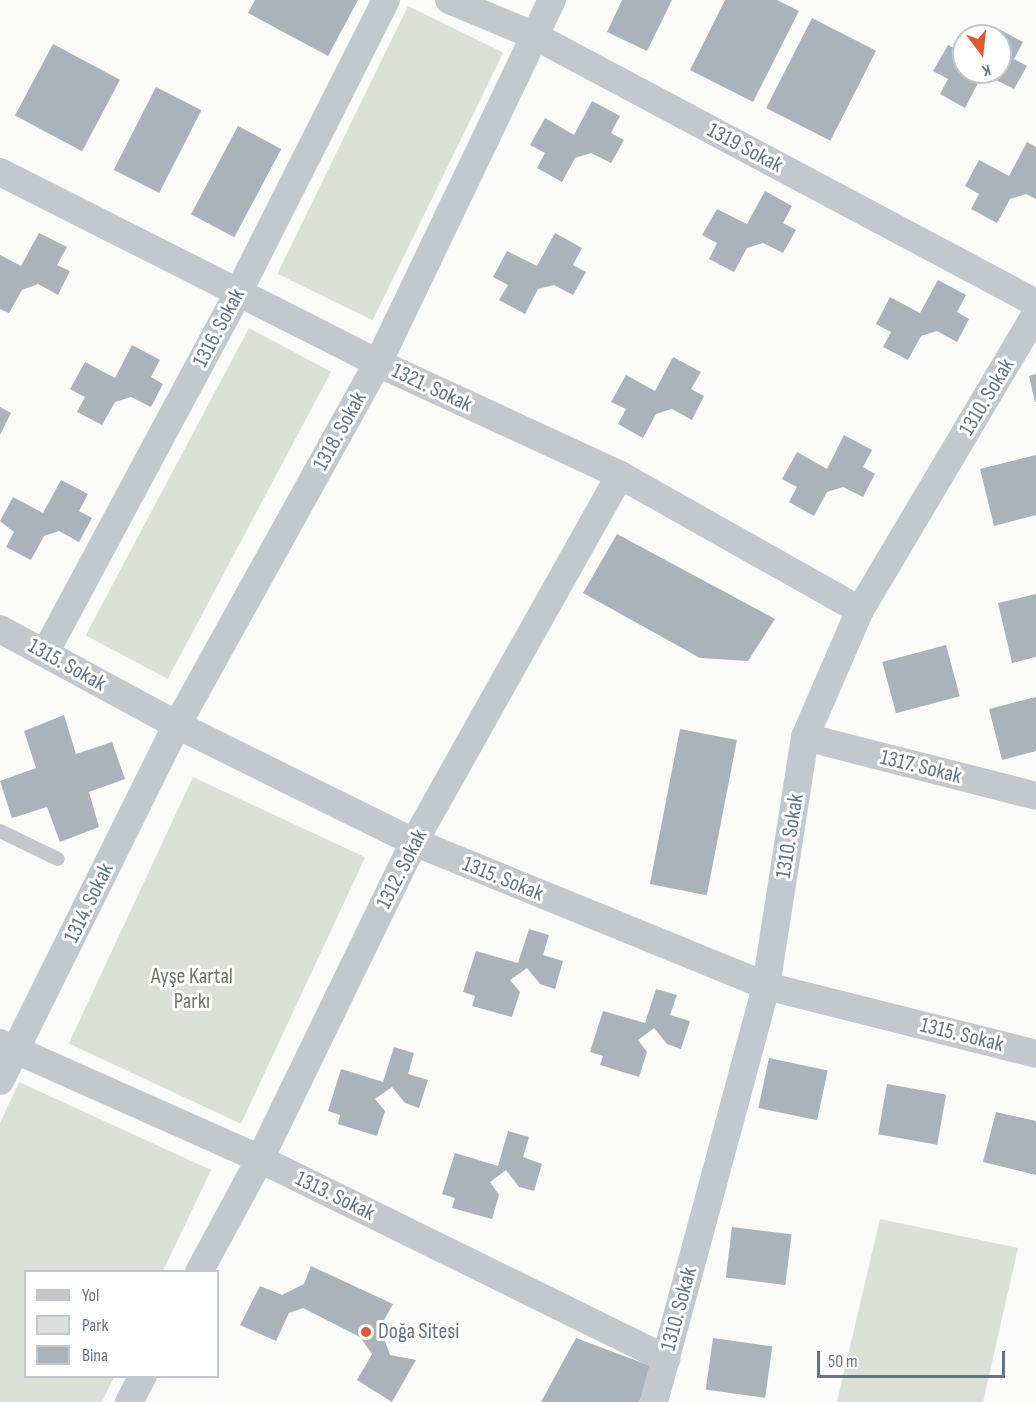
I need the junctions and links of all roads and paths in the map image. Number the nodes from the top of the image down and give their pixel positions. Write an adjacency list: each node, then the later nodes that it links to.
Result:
1 (386, 0): 6 (street, 1316. Sokak)
2 (449, 0): 4 (street, 1319 Sokak)
3 (552, 0): 4 (street, 1318. Sokak)
4 (533, 35): 7 (street, 1319 Sokak); 9 (street, 1318. Sokak)
5 (0, 172): 6 (street, 1321. Sokak)
6 (240, 289): 9 (street, 1321. Sokak); 13 (street, 1316. Sokak)
7 (1036, 303)
8 (1036, 314): 11 (street, 1310. Sokak)
9 (378, 363): 10 (street, 1321. Sokak); 14 (street, 1318. Sokak)
10 (620, 475): 11 (street, 1321. Sokak); 18 (street, 1312. Sokak)
11 (860, 610): 15 (street, 1310. Sokak)
12 (0, 629): 13 (street, 1315. Sokak)
13 (45, 653): 14 (street, 1315. Sokak)
14 (177, 725): 18 (street, 1315. Sokak); 21 (street, 1314. Sokak)
15 (805, 737): 16 (street, 1317. Sokak); 20 (street, 1310. Sokak)
16 (1036, 796)
17 (0, 831): 19 (lane)
18 (414, 842): 20 (street, 1315. Sokak); 24 (street, 1312. Sokak)
19 (58, 860)
20 (766, 987): 22 (street, 1315. Sokak); 26 (street, 1310. Sokak)
21 (8, 1047): 23 (street, 1314. Sokak); 24 (street, 1313. Sokak)
22 (1036, 1054)
23 (0, 1081)
24 (260, 1159): 25 (street, 1312. Sokak); 26 (street, 1313. Sokak)
25 (200, 1270)
26 (666, 1359): 29 (street, 1310. Sokak)
27 (142, 1378): 28 (street)
28 (129, 1402)
29 (654, 1402)

